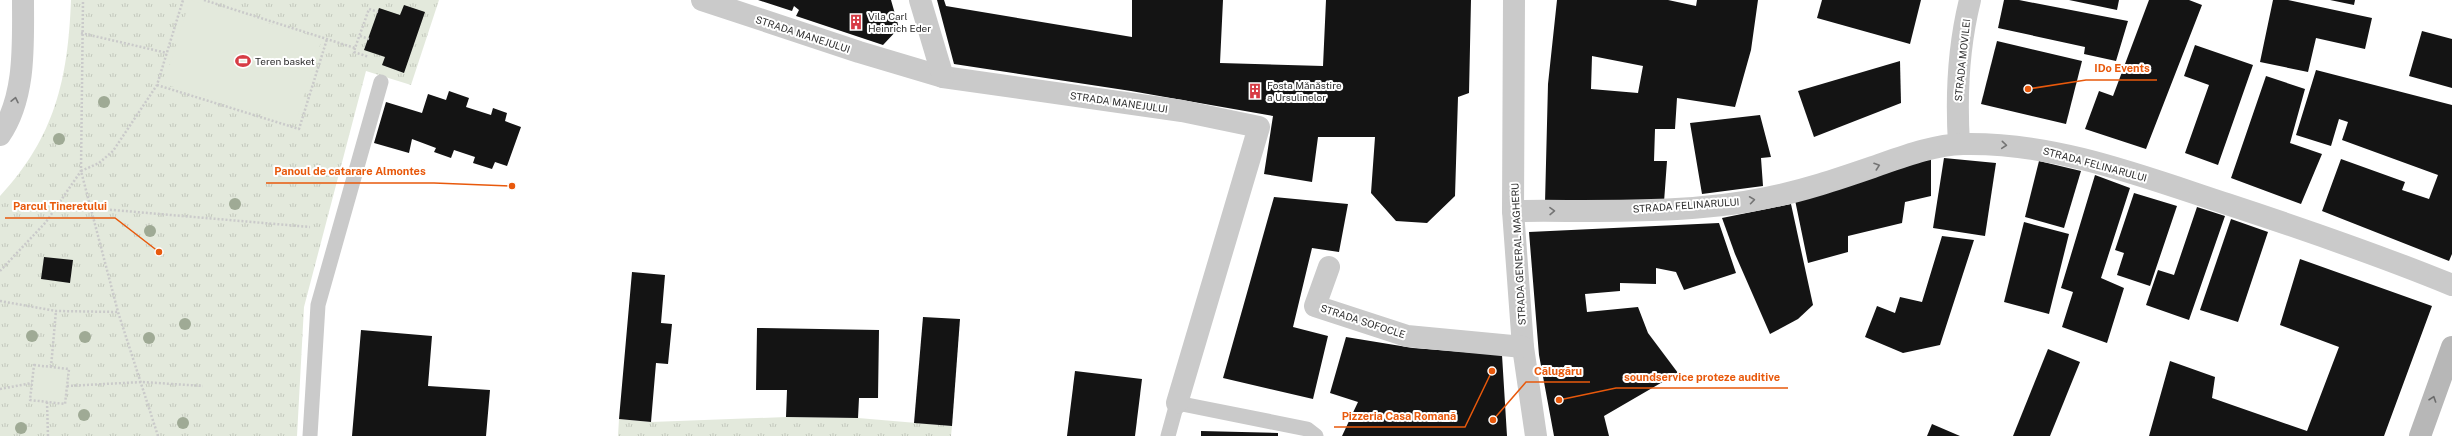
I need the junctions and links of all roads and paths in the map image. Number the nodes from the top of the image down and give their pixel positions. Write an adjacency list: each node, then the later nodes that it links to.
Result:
1 (23, 0): 18 (street, one-way to 1)
2 (82, 0): 10 (path)
3 (183, 0): 14 (path)
4 (204, 0): 12 (path)
5 (702, 0): 15 (street, STRADA MANEJULUI)
6 (920, 0): 15 (street)
7 (1514, 0): 22 (street, STRADA GENERAL MAGHERU)
8 (1970, 0): 19 (street, STRADA MOVILEI)
9 (378, 12): 11 (path)
10 (81, 33): 14 (path); 20 (path)
11 (360, 36): 12 (path); 13 (path)
12 (326, 39): 17 (path)
13 (368, 39)
14 (167, 53): 17 (path)
15 (943, 77): 39 (street, STRADA MANEJULUI)
16 (381, 82): 23 (lane)
17 (157, 86): 20 (path)
18 (0, 135)
19 (1959, 144): 22 (street, STRADA FELINARULUI, one-way to 19); 26 (street, STRADA FELINARULUI, one-way to 26)
20 (81, 171): 21 (path); 25 (path)
21 (90, 208): 23 (path); 29 (path)
22 (1513, 211): 30 (street, STRADA GENERAL MAGHERU)
23 (339, 229): 42 (lane)
24 (1329, 266): 30 (street, STRADA SOFOCLE)
25 (0, 271)
26 (2452, 285)
27 (0, 301): 28 (path)
28 (56, 311): 29 (path); 32 (path)
29 (118, 312): 33 (path)
30 (1523, 347): 45 (street, STRADA GENERAL MAGHERU)
31 (2452, 347): 46 (street, one-way to 31)
32 (52, 367): 34 (path); 35 (path)
33 (142, 382): 35 (path); 36 (path); 41 (path)
34 (32, 383): 37 (path); 38 (path)
35 (67, 386): 38 (path)
36 (203, 386)
37 (0, 389)
38 (47, 402): 40 (path)
39 (1177, 403): 43 (lane); 44 (lane)
40 (48, 436)
41 (158, 436)
42 (310, 436)
43 (1168, 436)
44 (1316, 436)
45 (1536, 436)
46 (2420, 436)

